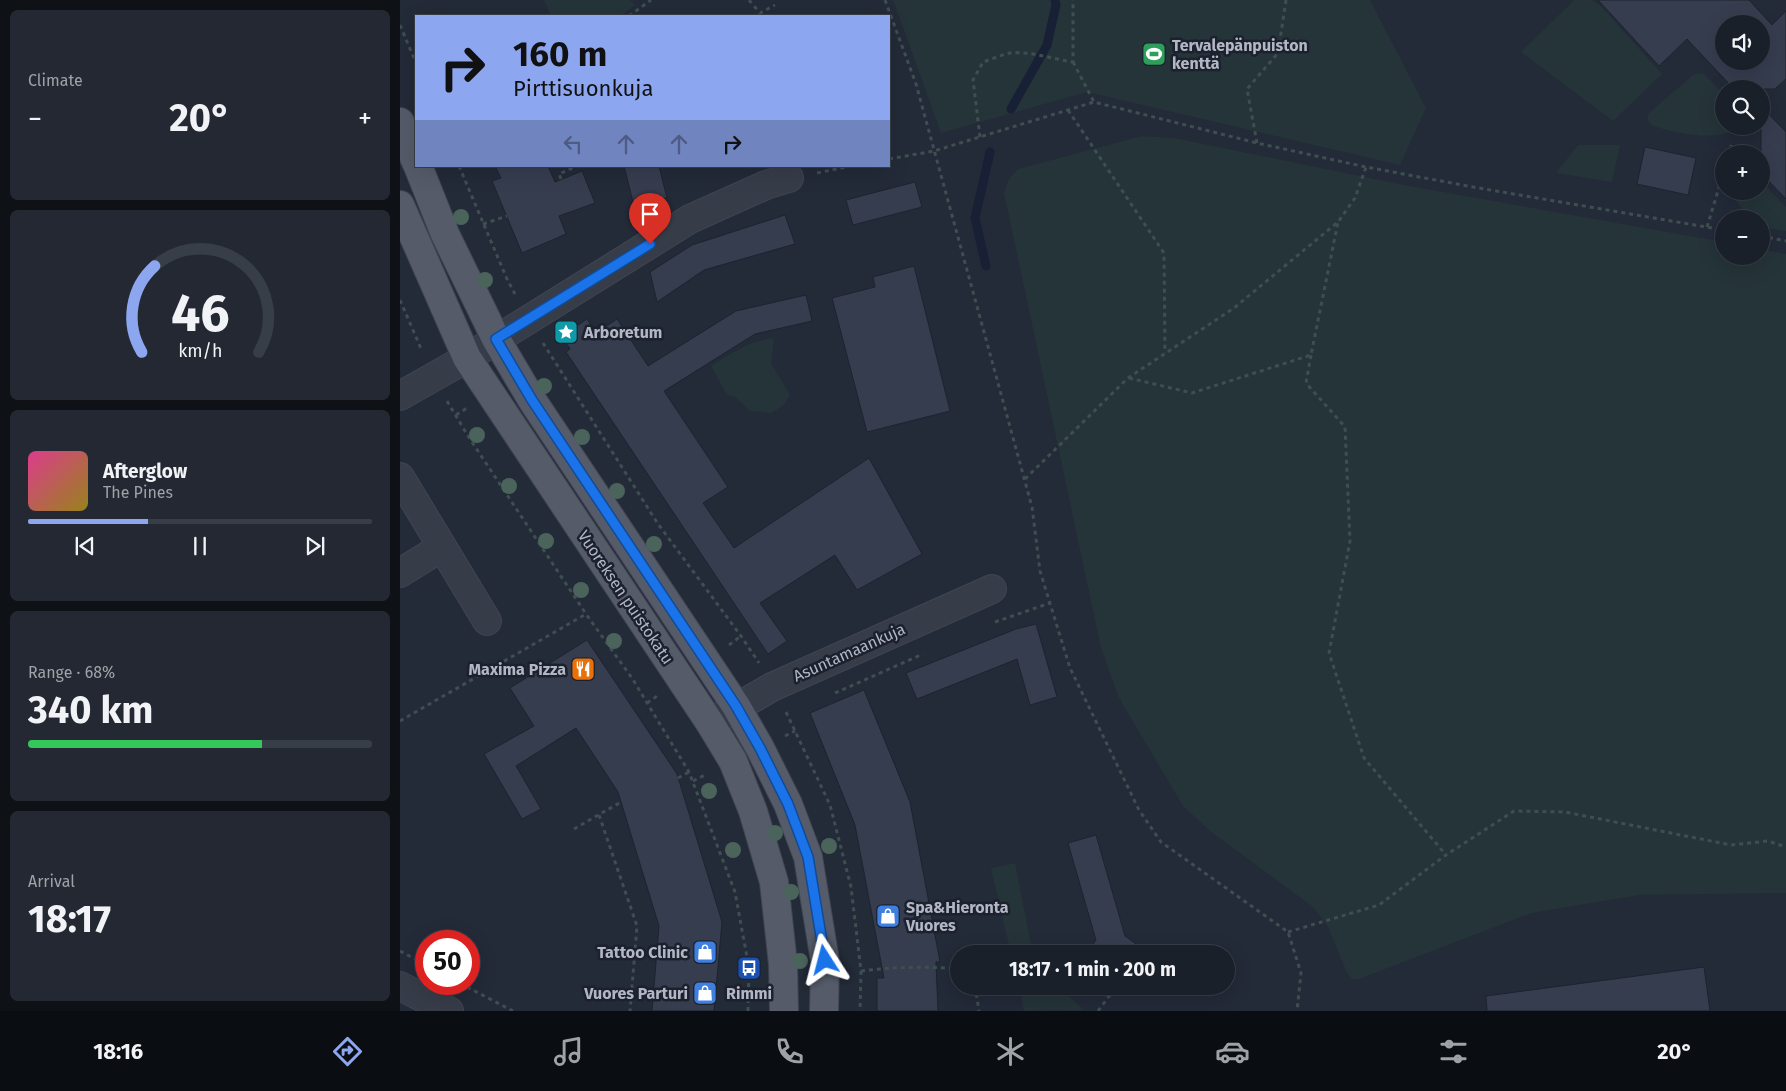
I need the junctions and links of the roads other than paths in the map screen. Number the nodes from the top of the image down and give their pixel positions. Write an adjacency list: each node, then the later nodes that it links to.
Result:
1 (400, 122): 2 (main road)
2 (415, 160)
3 (418, 167): 6 (main road, Vuoreksen puistokatu)
4 (789, 178): 6 (street)
5 (400, 205): 7 (main road, Vuoreksen puistokatu)
6 (496, 339): 7 (street); 14 (main road, Vuoreksen puistokatu)
7 (467, 358): 8 (street); 15 (main road, Vuoreksen puistokatu)
8 (400, 396)
9 (400, 477): 10 (street)
10 (442, 547): 11 (street); 13 (street)
11 (400, 573)
12 (992, 589): 14 (street, Asuntamaankuja)
13 (487, 621)
14 (736, 706): 15 (street, Asuntamaankuja); 19 (main road, Vuoreksen puistokatu)
15 (710, 723): 18 (main road, Vuoreksen puistokatu)
16 (400, 986): 17 (street)
17 (449, 1011)
18 (784, 1011)
19 (824, 1011)

